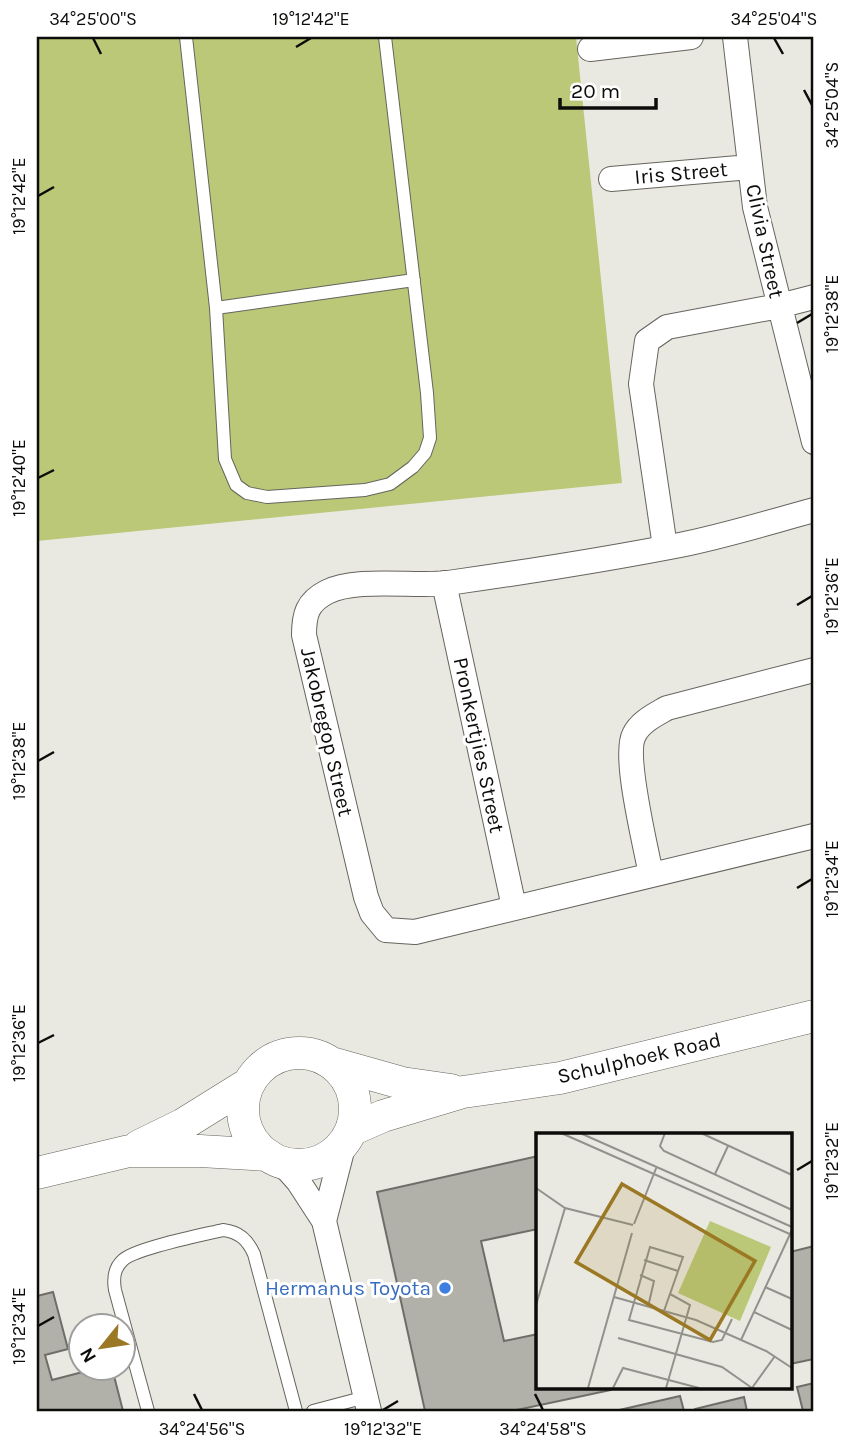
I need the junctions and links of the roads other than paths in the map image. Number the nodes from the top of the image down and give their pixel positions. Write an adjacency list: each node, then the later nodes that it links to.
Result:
1 (186, 37): 11 (lane)
2 (385, 37): 8 (lane)
3 (691, 37): 5 (street)
4 (735, 37): 6 (street, Clivia Street)
5 (590, 49)
6 (750, 167): 7 (street, Iris Street); 10 (street, Clivia Street)
7 (611, 179)
8 (414, 280): 11 (lane); 11 (lane)
9 (814, 297): 10 (street)
10 (779, 306): 12 (street, Clivia Street); 14 (street)
11 (216, 308)
12 (814, 442)
13 (814, 510): 14 (street, Jakobregop Street)
14 (665, 547): 15 (street, Jakobregop Street)
15 (444, 583): 19 (street, Pronkertjies Street); 19 (street, Jakobregop Street)
16 (814, 670): 18 (street)
17 (814, 836): 18 (street, Jakobregop Street)
18 (651, 875): 19 (street, Jakobregop Street)
19 (514, 908)
20 (814, 1016): 23 (street, Schulphoek Road)
21 (331, 1063): 22 (street); 23 (street, Schulphoek Road); 24 (street)
22 (248, 1084): 25 (street); 26 (street)
23 (463, 1092): 24 (street, Schulphoek Road)
24 (347, 1136): 26 (street); 28 (street)
25 (129, 1152): 26 (street); 27 (street)
26 (274, 1159): 28 (street)
27 (37, 1173)
28 (324, 1221): 29 (street)
29 (367, 1404): 32 (lane)
30 (148, 1411): 31 (lane)
31 (296, 1411)
32 (313, 1411)

